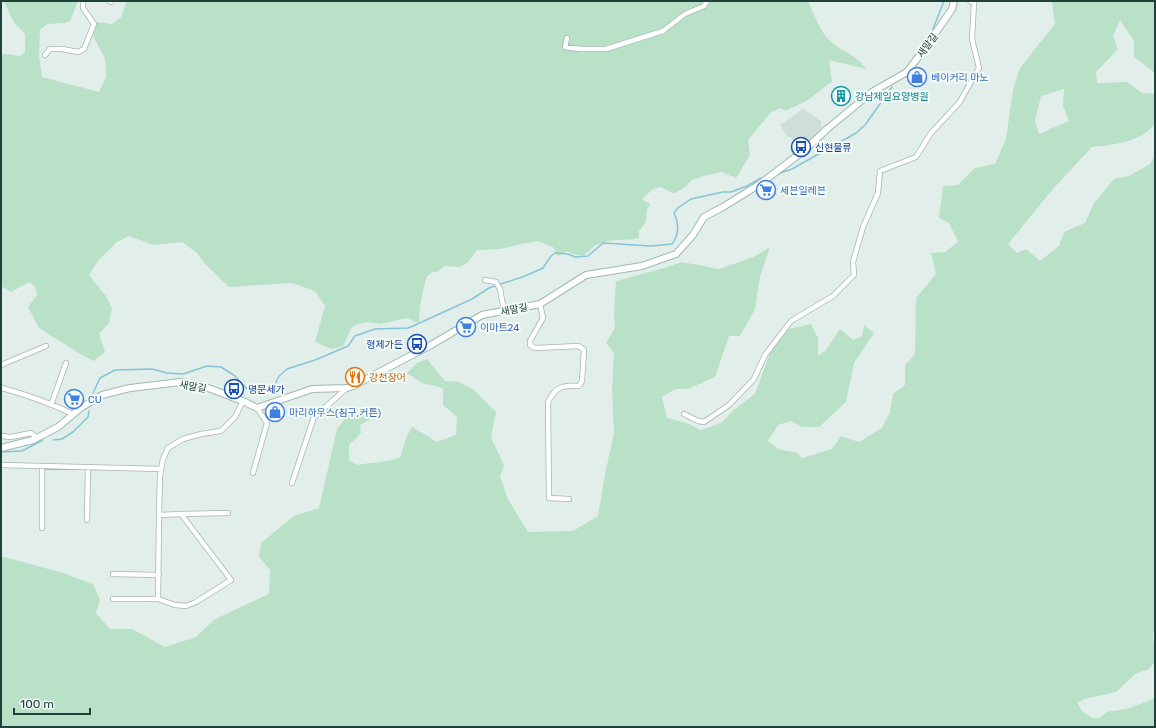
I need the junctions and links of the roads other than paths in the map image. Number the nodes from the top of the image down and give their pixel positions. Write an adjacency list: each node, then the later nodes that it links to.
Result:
1 (83, 1): 6 (street)
2 (707, 1): 5 (street)
3 (954, 1): 8 (street, 새말길)
4 (970, 1): 19 (street)
5 (567, 38)
6 (45, 55)
7 (485, 280): 9 (street)
8 (540, 304): 9 (street, 새말길); 29 (street)
9 (504, 311): 14 (street, 새말길)
10 (46, 346): 12 (street)
11 (66, 363): 16 (street)
12 (1, 365)
13 (1, 387): 16 (street)
14 (347, 388): 17 (street, 새말길); 28 (street)
15 (243, 401): 17 (street, 새말길); 18 (street, 새말길); 26 (street)
16 (52, 405): 18 (street)
17 (257, 408): 27 (street)
18 (73, 414): 21 (street, 새말길)
19 (684, 414)
20 (1, 436): 21 (street)
21 (37, 438): 22 (street, 새말길)
22 (1, 448)
23 (1, 465): 24 (street)
24 (42, 466): 25 (street); 34 (street)
25 (88, 468): 26 (street); 33 (street)
26 (161, 469): 32 (street)
27 (253, 473)
28 (292, 483)
29 (569, 499)
30 (228, 513): 31 (street)
31 (181, 514): 32 (street); 38 (street)
32 (159, 515): 36 (street)
33 (87, 520)
34 (42, 528)
35 (114, 574): 36 (street)
36 (159, 575): 38 (street)
37 (113, 599): 38 (street)
38 (158, 599)

